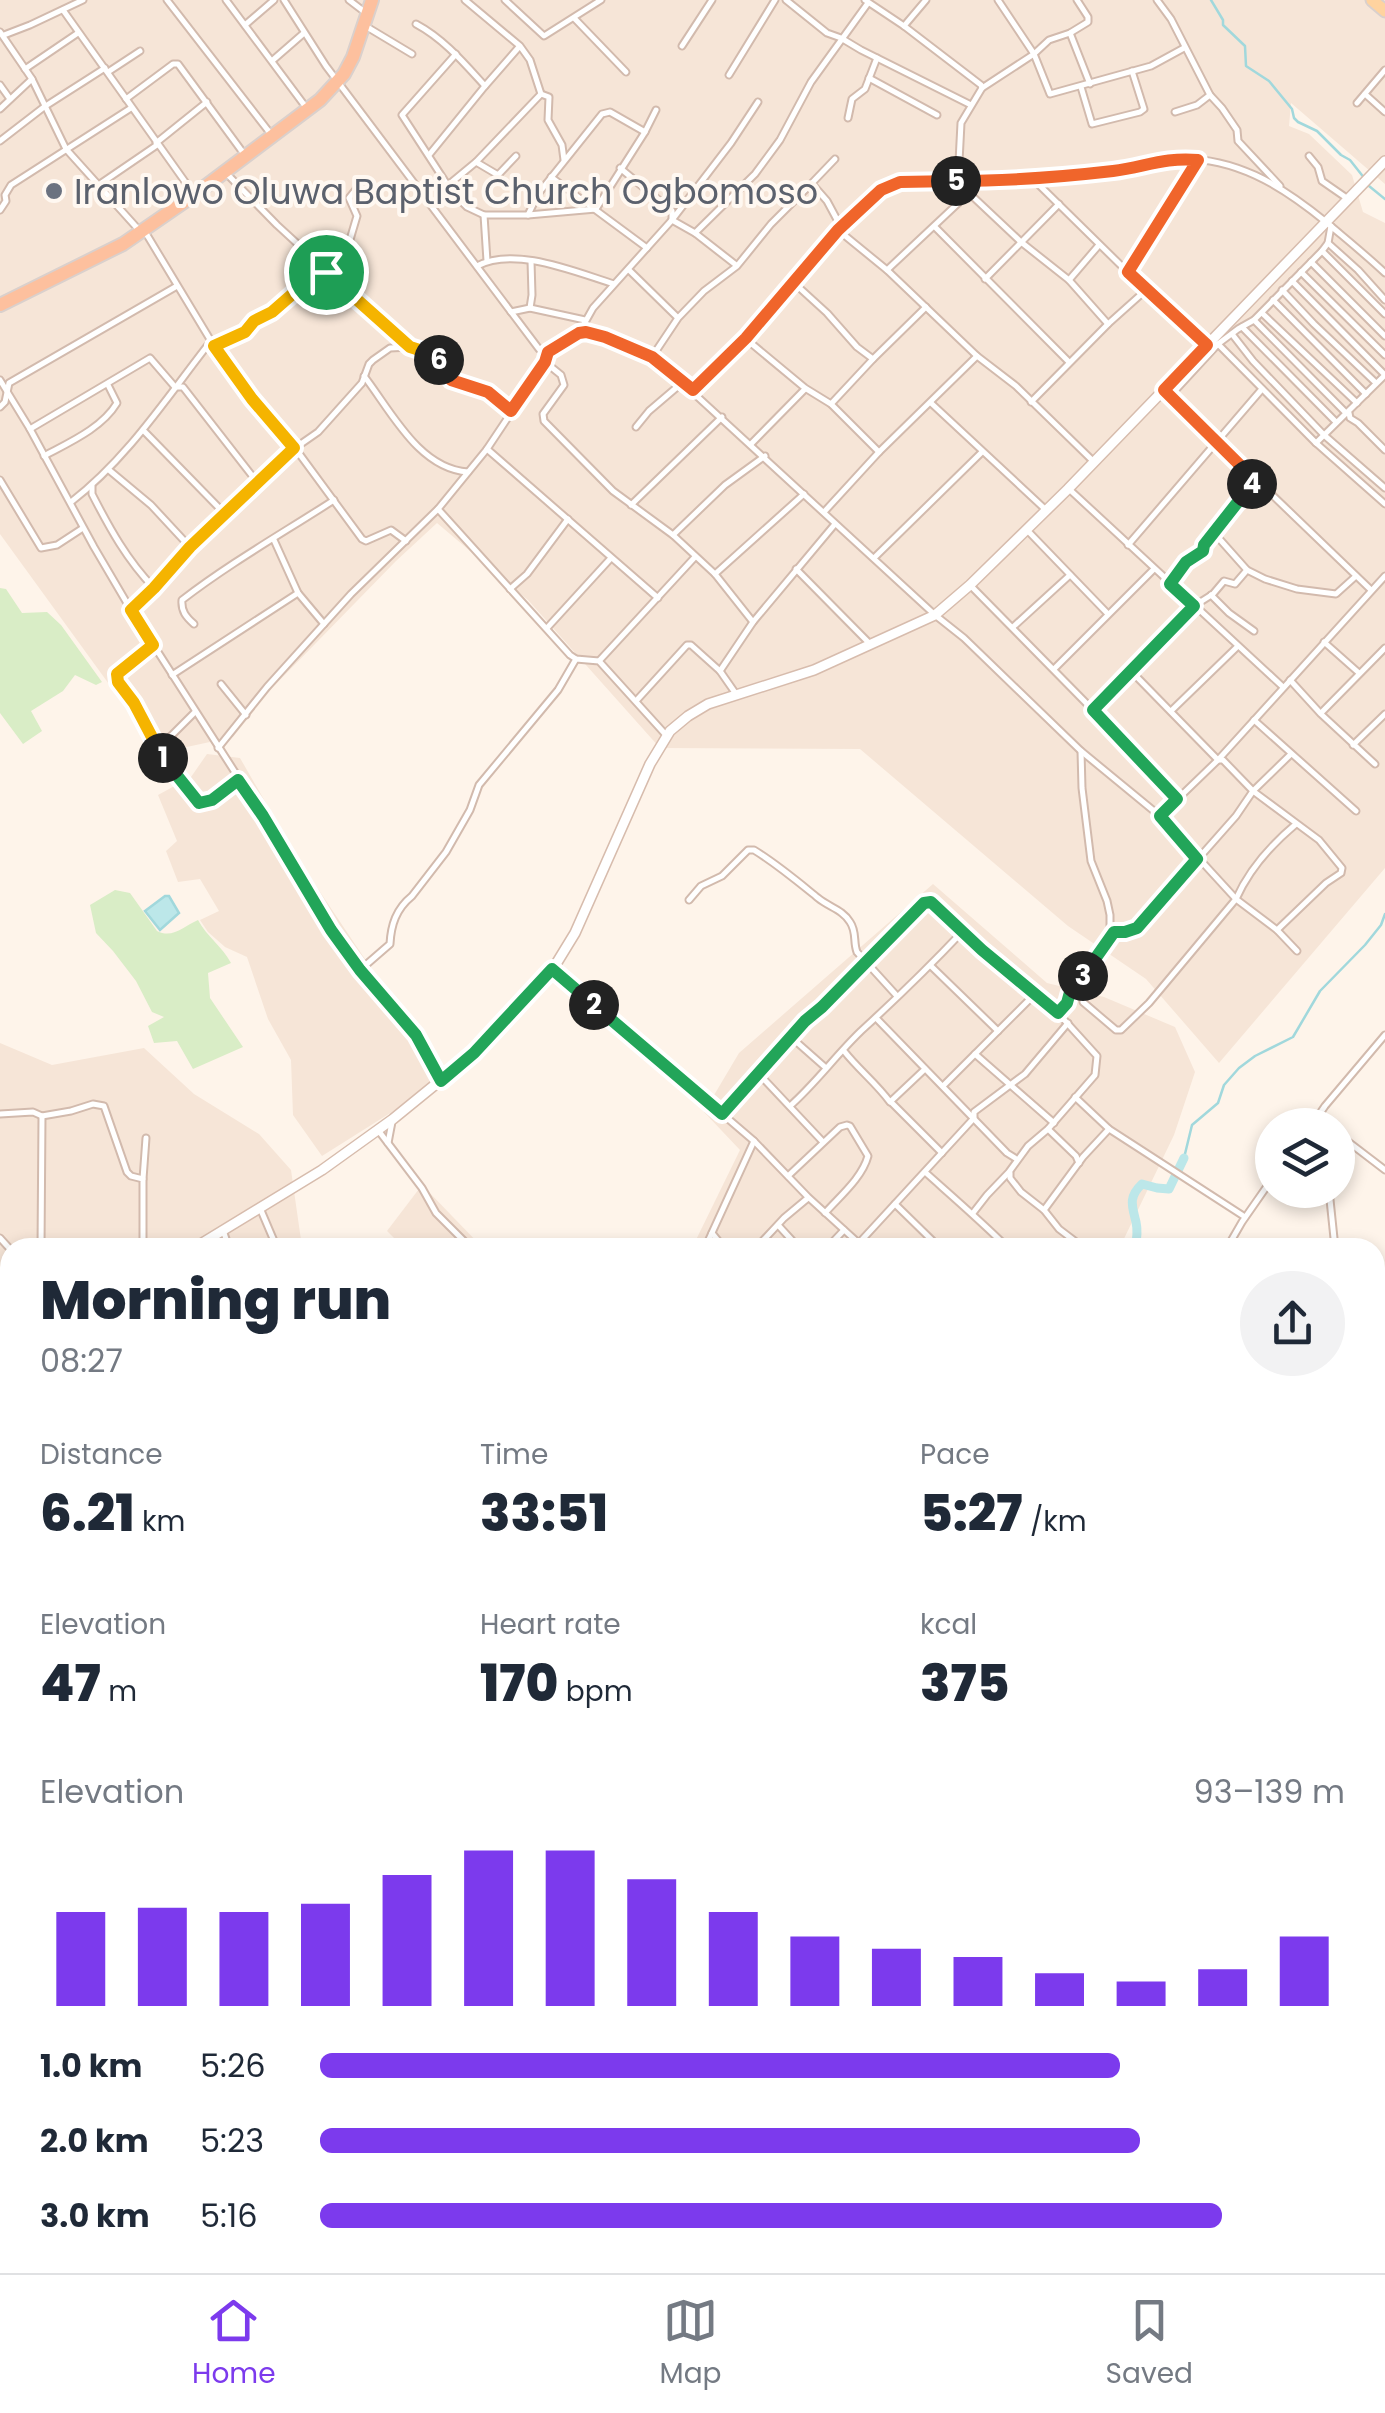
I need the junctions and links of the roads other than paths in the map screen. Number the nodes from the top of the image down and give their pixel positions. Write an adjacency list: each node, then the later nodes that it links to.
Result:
1 (84, 0): 20 (street)
2 (167, 0): 75 (street)
3 (226, 0): 25 (street)
4 (274, 0): 25 (street)
5 (284, 0): 27 (street)
6 (348, 0): 23 (street)
7 (372, 0): 23 (highway)
8 (465, 0): 32 (street)
9 (505, 0): 22 (street)
10 (601, 0): 22 (street)
11 (712, 0): 33 (street)
12 (775, 0): 46 (street)
13 (786, 0): 31 (street)
14 (926, 0): 26 (street)
15 (998, 0): 38 (street)
16 (1077, 0): 29 (street)
17 (1157, 0): 34 (street)
18 (1372, 0): 21 (main road)
19 (867, 1): 26 (street); 31 (street)
20 (63, 10): 28 (street); 30 (street)
21 (1385, 12)
22 (574, 18): 45 (street)
23 (366, 20): 36 (street); 49 (highway)
24 (416, 24): 37 (street)
25 (245, 25): 40 (street)
26 (904, 26): 54 (street)
27 (305, 32): 40 (street); 49 (street)
28 (78, 33): 41 (street); 42 (street)
29 (1070, 33): 38 (street); 50 (street)
30 (1, 34): 41 (street)
31 (841, 38): 39 (street); 112 (street)
32 (520, 46): 52 (street); 55 (street)
33 (682, 46)
34 (1184, 48): 44 (street); 57 (street)
35 (140, 50): 42 (street)
36 (412, 54)
37 (456, 54): 52 (street); 79 (street)
38 (1034, 54): 53 (street); 54 (street)
39 (877, 58): 47 (street); 63 (street)
40 (272, 60): 67 (street)
41 (26, 69): 48 (street)
42 (107, 70): 59 (street); 64 (street)
43 (1385, 70): 56 (street)
44 (1132, 71): 50 (street); 53 (street)
45 (626, 72)
46 (728, 75)
47 (869, 78): 71 (street); 72 (street)
48 (32, 80): 58 (street); 64 (street)
49 (338, 81): 67 (highway); 122 (street)
50 (1090, 84): 53 (street)
51 (0, 85): 58 (street)
52 (484, 86): 79 (street)
53 (1080, 86)
54 (982, 88): 63 (street)
55 (541, 94): 84 (street); 86 (street)
56 (1366, 94): 62 (street); 70 (street)
57 (1210, 95): 69 (street); 98 (street)
58 (10, 99): 65 (street)
59 (126, 99): 60 (street); 66 (street)
60 (207, 102): 77 (street); 80 (street)
61 (758, 102): 107 (street)
62 (1357, 103)
63 (972, 105): 92 (street)
64 (44, 107): 76 (street); 78 (street)
65 (0, 108)
66 (132, 108): 77 (street); 78 (street)
67 (307, 109): 75 (highway)
68 (656, 110): 74 (street)
69 (1175, 112)
70 (1385, 112)
71 (937, 116)
72 (848, 118)
73 (0, 130): 76 (street)
74 (645, 132): 84 (street); 88 (street)
75 (272, 136): 80 (highway)
76 (3, 139)
77 (156, 143): 96 (street); 100 (street)
78 (66, 150): 96 (street); 104 (street)
79 (429, 155): 97 (street)
80 (246, 156): 89 (highway)
81 (516, 156): 86 (street)
82 (1309, 156): 101 (street)
83 (834, 159): 95 (street)
84 (564, 160): 90 (street)
85 (1198, 160): 91 (street); 98 (street); 128 (street)
86 (476, 162): 97 (street)
87 (1385, 162): 101 (main road)
88 (620, 168): 103 (street); 107 (street)
89 (225, 172): 100 (highway); 127 (street)
90 (552, 177): 103 (street); 106 (street)
91 (1033, 179): 93 (street); 102 (street)
92 (958, 181): 93 (street); 110 (street)
93 (975, 181): 99 (street)
94 (361, 183): 127 (street)
95 (810, 185): 110 (street); 123 (street)
96 (97, 186): 111 (street)
97 (447, 186): 105 (street)
98 (1282, 190): 108 (street)
99 (969, 193): 109 (street); 113 (street)
100 (194, 196): 111 (highway)
101 (1348, 199): 108 (main road)
102 (1059, 204): 113 (street); 115 (street)
103 (596, 209): 106 (street); 116 (street)
104 (0, 210)
105 (484, 215): 106 (street); 120 (street)
106 (528, 215)
107 (672, 220): 112 (street); 116 (street)
108 (1329, 224): 114 (street); 118 (street); 158 (main road)
109 (936, 227): 125 (street); 132 (street)
110 (840, 229): 125 (street); 135 (street)
111 (144, 230): 137 (street); 142 (highway)
112 (695, 233): 123 (street)
113 (1020, 242): 132 (street); 133 (street)
114 (1328, 244): 117 (street); 126 (street)
115 (1100, 245): 128 (street); 133 (street)
116 (647, 248): 124 (street)
117 (1322, 251): 121 (street); 131 (street)
118 (1369, 258): 126 (street); 130 (street)
119 (531, 260): 120 (street); 136 (street); 144 (street)
120 (486, 261): 122 (street)
121 (1311, 262): 129 (street); 155 (street)
122 (476, 266): 145 (street)
123 (737, 266): 148 (street)
124 (630, 270): 136 (street); 148 (street)
125 (888, 270): 143 (street)
126 (1358, 270): 131 (street); 141 (street)
127 (326, 272): 157 (street); 159 (street)
128 (1128, 272): 138 (street)
129 (1301, 272): 134 (street); 161 (street)
130 (1385, 272)
131 (1349, 278): 146 (street)
132 (985, 279): 166 (street)
133 (1069, 280): 151 (street)
134 (1292, 281): 139 (street); 171 (street)
135 (793, 282): 156 (street); 164 (street)
136 (614, 284): 149 (street)
137 (177, 286): 157 (street); 176 (street)
138 (1146, 290): 151 (street); 158 (street)
139 (1282, 290): 140 (street); 171 (street)
140 (1272, 300): 147 (street); 178 (street)
141 (1385, 300)
142 (0, 306)
143 (926, 307): 162 (street); 164 (street)
144 (530, 308): 145 (street); 149 (street)
145 (511, 312): 160 (street)
146 (1384, 312)
147 (1262, 313): 150 (street); 182 (street)
148 (678, 318): 163 (street)
149 (585, 320): 153 (street)
150 (1254, 320): 152 (street); 185 (street)
151 (1108, 324): 166 (street)
152 (1242, 327): 154 (street); 187 (street)
153 (579, 333): 160 (street); 163 (street)
154 (1232, 334): 158 (street); 191 (street)
155 (1385, 336)
156 (746, 338): 173 (street); 175 (street)
157 (213, 344): 172 (street); 195 (street)
158 (1212, 344): 174 (street); 177 (main road)
159 (410, 347): 167 (street); 184 (street)
160 (548, 352): 165 (street)
161 (1385, 355)
162 (978, 356): 179 (street); 180 (street)
163 (652, 357): 169 (street)
164 (873, 359): 181 (street)
165 (545, 362): 184 (street); 215 (street)
166 (1069, 362): 179 (street)
167 (364, 376): 195 (street); 204 (street)
168 (0, 380): 176 (street)
169 (683, 382): 175 (street); 188 (street)
170 (108, 384): 172 (street); 189 (street); 200 (street)
171 (1376, 384): 178 (street)
172 (175, 388): 190 (street); 207 (street)
173 (806, 388): 181 (street); 194 (street)
174 (1262, 388): 192 (street); 193 (street)
175 (693, 390): 186 (street)
176 (6, 391): 183 (street); 189 (street)
177 (1167, 393): 192 (street); 202 (main road)
178 (1366, 394): 182 (street)
179 (1031, 402): 202 (street)
180 (931, 403): 198 (street); 199 (street)
181 (831, 404): 198 (street)
182 (1356, 404): 185 (street)
183 (0, 407)
184 (511, 411): 196 (street)
185 (1346, 413): 187 (street); 197 (street)
186 (722, 417): 194 (street); 215 (street)
187 (1336, 422): 191 (street)
188 (636, 427)
189 (30, 428): 200 (street)
190 (143, 430): 203 (street); 219 (street)
191 (1324, 434): 193 (street); 209 (street)
192 (1216, 442): 206 (street); 228 (street)
193 (1316, 443): 214 (street)
194 (751, 444): 201 (street)
195 (294, 448): 207 (street); 212 (street)
196 (488, 449): 204 (street); 220 (street)
197 (1385, 450)
198 (879, 452): 218 (street)
199 (982, 452): 217 (street); 232 (street)
200 (44, 456): 213 (street)
201 (765, 456): 211 (street); 225 (street)
202 (1094, 462): 210 (main road)
203 (109, 470): 208 (street); 229 (street)
204 (469, 472): 216 (street)
205 (0, 480): 222 (street)
206 (1255, 480): 224 (street); 238 (street)
207 (256, 482): 219 (street)
208 (92, 486): 213 (street); 242 (street)
209 (1385, 488)
210 (1068, 489): 217 (main road); 228 (street)
211 (804, 494): 218 (street); 236 (street)
212 (334, 500): 226 (street); 227 (street)
213 (71, 502): 222 (street)
214 (1385, 504)
215 (631, 505): 225 (street)
216 (438, 510): 227 (street); 243 (street)
217 (1047, 510): 223 (main road)
218 (824, 512): 221 (street)
219 (225, 514): 229 (street)
220 (568, 519): 231 (street); 243 (street)
221 (836, 524): 232 (street); 233 (street)
222 (84, 527): 249 (street)
223 (1027, 530): 237 (street); 241 (main road)
224 (1215, 534): 235 (street); 240 (street)
225 (673, 535): 230 (street)
226 (274, 540): 245 (street); 253 (street)
227 (406, 541): 254 (street)
228 (1128, 546): 234 (street)
229 (190, 547): 242 (street)
230 (696, 556): 236 (street); 247 (street)
231 (610, 558): 247 (street); 256 (street)
232 (874, 558): 251 (street)
233 (796, 568): 252 (street); 260 (street)
234 (1154, 569): 240 (street); 250 (street)
235 (1247, 570): 238 (street); 246 (street)
236 (716, 574): 252 (street)
237 (1070, 575): 250 (street); 255 (street)
238 (1356, 576): 244 (street)
239 (1385, 576): 244 (street)
240 (1170, 584): 248 (street)
241 (970, 585): 251 (main road); 255 (street)
242 (154, 588): 249 (street)
243 (510, 589): 256 (street)
244 (1371, 590): 258 (street)
245 (298, 593): 254 (street); 269 (street)
246 (1211, 595): 248 (street); 257 (street)
247 (658, 598): 264 (street)
248 (1194, 606): 261 (street); 267 (street)
249 (131, 610): 259 (street)
250 (1108, 614): 265 (street)
251 (934, 615): 260 (main road); 286 (street)
252 (752, 622): 266 (street)
253 (194, 624)
254 (324, 624): 280 (street)
255 (1013, 627): 265 (street)
256 (548, 628): 263 (street)
257 (1254, 631)
258 (1324, 642): 268 (street); 270 (street)
259 (153, 645): 269 (street); 285 (street)
260 (871, 645): 273 (main road)
261 (1237, 647): 272 (street); 276 (street)
262 (1385, 648): 268 (street)
263 (576, 660): 264 (street); 306 (street)
264 (598, 661): 274 (street)
265 (1054, 669): 275 (street)
266 (720, 671): 273 (street); 274 (street)
267 (1131, 671): 275 (street); 276 (street)
268 (1358, 673): 278 (street)
269 (172, 675): 277 (street)
270 (1290, 680): 272 (street); 278 (street)
271 (220, 684): 280 (street)
272 (1283, 688): 281 (street)
273 (736, 694): 282 (main road)
274 (636, 701): 282 (street)
275 (1093, 710): 292 (street)
276 (1171, 711): 288 (street)
277 (195, 712): 284 (street); 285 (street)
278 (1320, 714): 283 (street)
279 (1385, 714): 283 (street)
280 (246, 715): 284 (street)
281 (1254, 720): 287 (street); 288 (street)
282 (667, 736): 305 (main road)
283 (1353, 744): 289 (street)
284 (218, 748): 290 (street)
285 (158, 749): 290 (street)
286 (1081, 751): 294 (street); 301 (street)
287 (1292, 754): 291 (street); 293 (street)
288 (1218, 760): 291 (street); 292 (street)
289 (1375, 764)
290 (238, 780): 306 (street)
291 (1253, 791): 295 (street); 296 (street)
292 (1177, 799): 294 (street)
293 (1356, 811)
294 (1160, 816): 296 (street)
295 (1296, 824): 297 (street); 299 (street)
296 (1197, 859): 297 (street); 301 (street)
297 (1236, 899): 299 (street); 309 (street)
298 (689, 900): 303 (street)
299 (1277, 930): 302 (street)
300 (963, 931): 303 (street); 304 (street); 307 (street)
301 (1110, 937): 310 (street)
302 (1297, 950)
303 (866, 962): 308 (street); 315 (street)
304 (931, 966): 308 (street); 313 (street)
305 (552, 969): 321 (main road); 329 (street)
306 (360, 970): 321 (street)
307 (1035, 994): 310 (street); 313 (street)
308 (898, 996): 311 (street)
309 (1084, 1002)
310 (1058, 1013): 312 (street)
311 (877, 1019): 316 (street); 319 (street)
312 (1068, 1023): 322 (street); 324 (street)
313 (998, 1032): 317 (street)
314 (1385, 1035): 327 (street)
315 (792, 1038): 318 (street); 320 (street)
316 (844, 1051): 318 (street); 325 (street)
317 (976, 1054): 322 (street); 323 (street)
318 (826, 1068): 326 (street)
319 (926, 1068): 323 (street); 325 (street)
320 (759, 1074): 326 (street); 329 (street)
321 (441, 1081): 332 (main road)
322 (1011, 1084): 331 (street); 333 (street)
323 (944, 1086): 331 (street)
324 (1075, 1097): 333 (street); 334 (street)
325 (890, 1102): 342 (street)
326 (790, 1106): 339 (street)
327 (1325, 1108)
328 (0, 1114): 330 (street)
329 (722, 1114): 338 (street)
330 (42, 1116): 349 (street); 363 (street)
331 (974, 1118): 342 (street); 343 (street)
332 (392, 1119): 335 (main road); 340 (street)
333 (1054, 1123): 336 (street)
334 (1108, 1129): 344 (street); 358 (street)
335 (378, 1130): 340 (street); 353 (main road)
336 (1048, 1130): 343 (street); 344 (street)
337 (146, 1138): 349 (street)
338 (754, 1141): 347 (street); 362 (street)
339 (823, 1142): 347 (street); 356 (street)
340 (388, 1144): 368 (street)
341 (1355, 1147): 345 (street)
342 (942, 1153): 346 (street)
343 (1017, 1159): 348 (street)
344 (1079, 1159): 355 (street)
345 (1385, 1170)
346 (926, 1172): 352 (street); 357 (street)
347 (788, 1176): 350 (street)
348 (1008, 1176): 355 (street); 357 (street)
349 (142, 1178): 364 (street)
350 (808, 1198): 356 (street); 359 (street)
351 (1255, 1202): 358 (street)
352 (895, 1204): 375 (street); 376 (street)
353 (260, 1208): 360 (main road); 367 (street)
354 (1331, 1208): 380 (street)
355 (1044, 1210): 378 (street)
356 (825, 1213): 361 (street)
357 (973, 1213): 377 (street)
358 (1245, 1216): 379 (street)
359 (778, 1225): 371 (street); 372 (street)
360 (224, 1230): 365 (main road); 366 (street)
361 (844, 1230): 373 (street); 374 (street)
362 (712, 1233): 369 (street); 370 (street)
363 (40, 1238)
364 (143, 1238)
365 (211, 1238)
366 (226, 1238)
367 (273, 1238)
368 (461, 1238)
369 (710, 1238)
370 (716, 1238)
371 (766, 1238)
372 (790, 1238)
373 (836, 1238)
374 (853, 1238)
375 (868, 1238)
376 (930, 1238)
377 (998, 1238)
378 (1071, 1238)
379 (1233, 1238)
380 (1334, 1238)

